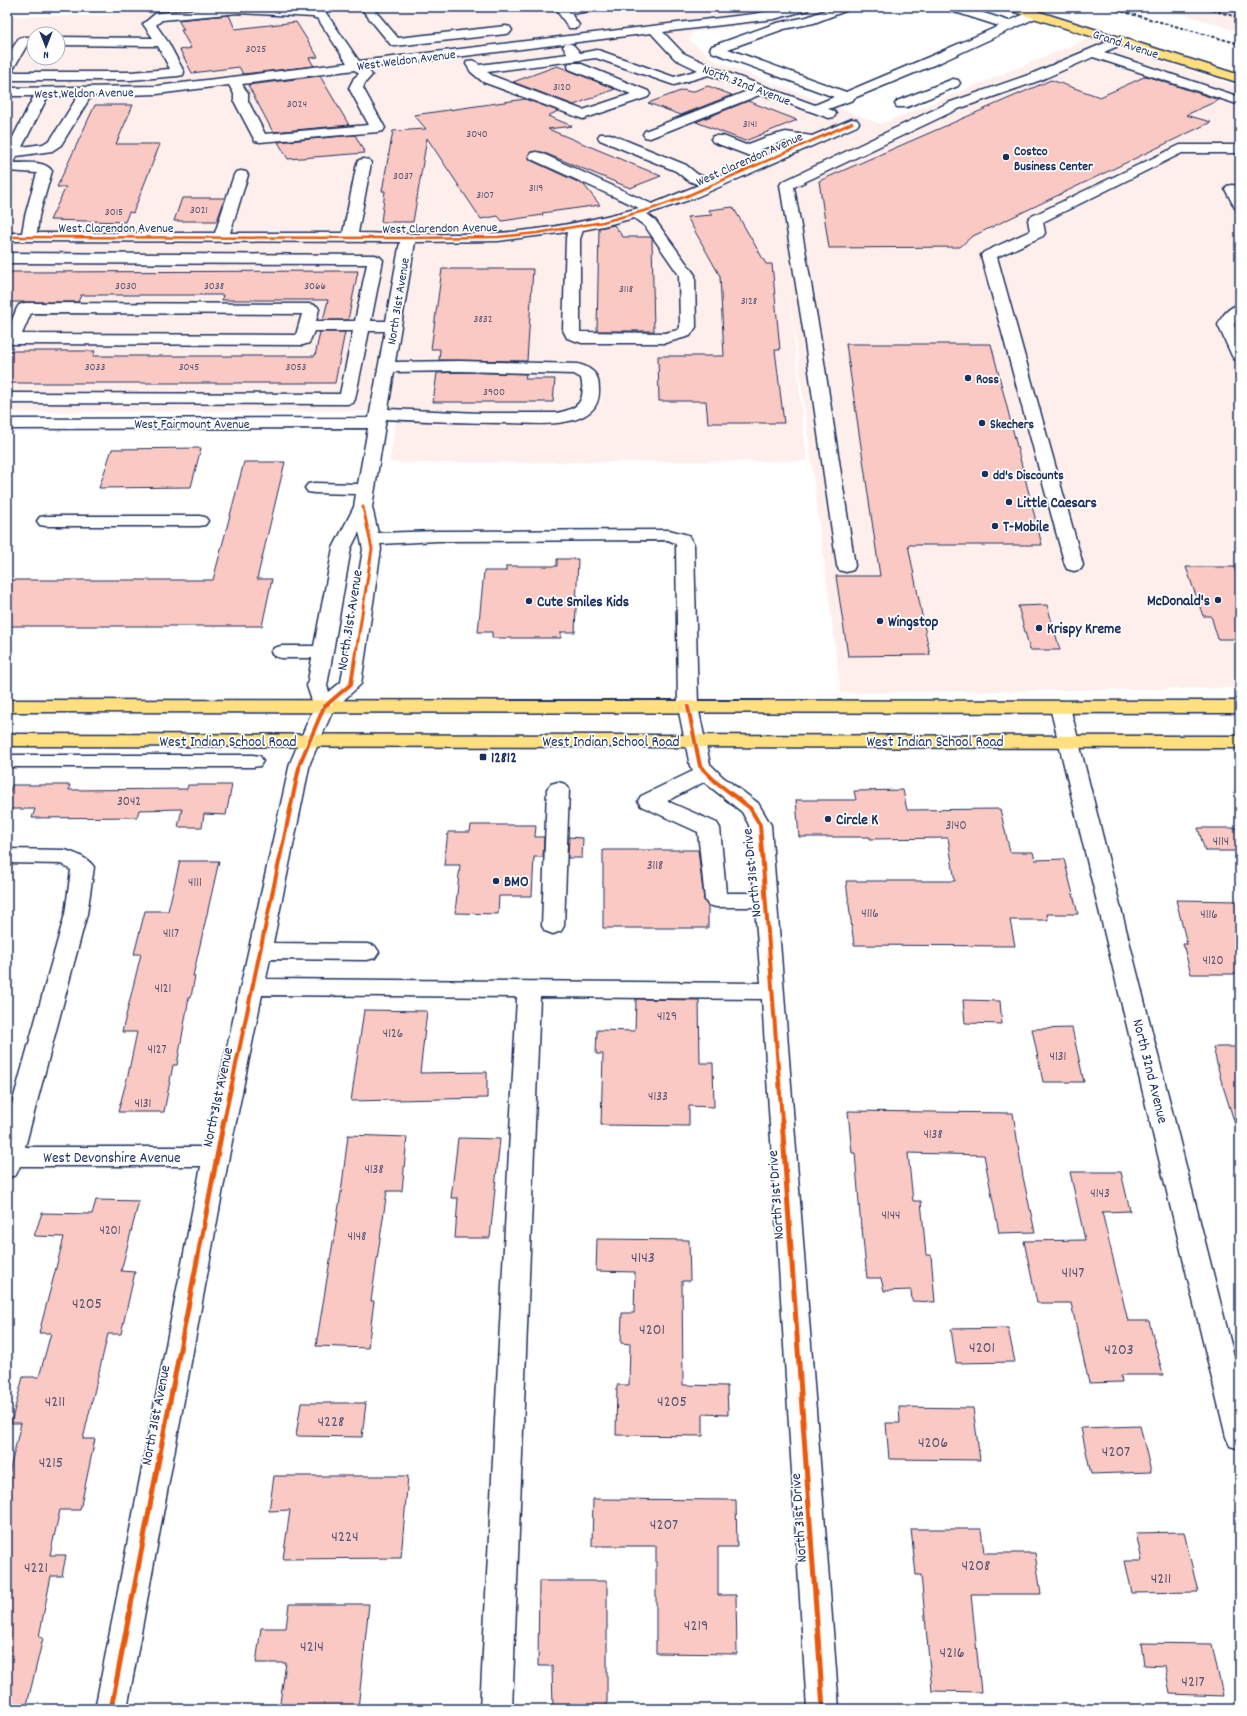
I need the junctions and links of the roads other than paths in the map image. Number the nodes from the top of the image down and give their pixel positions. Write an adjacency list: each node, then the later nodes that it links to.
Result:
1 (366, 7): 17 (street)
2 (593, 7): 13 (street)
3 (804, 7): 10 (street, West Weldon Avenue)
4 (844, 7): 18 (street)
5 (1012, 7): 8 (main road, Grand Avenue)
6 (958, 10): 14 (street)
7 (710, 12): 11 (street)
8 (1034, 14): 14 (street); 22 (main road, Grand Avenue)
9 (495, 17): 17 (street)
10 (753, 18): 11 (street, West Weldon Avenue); 18 (street)
11 (721, 22): 16 (street, West Weldon Avenue)
12 (588, 23): 13 (street)
13 (573, 24): 15 (street)
14 (1009, 25): 36 (street)
15 (557, 27)
16 (654, 29): 19 (street, West Weldon Avenue); 31 (street, North 32nd Avenue)
17 (510, 32): 24 (street)
18 (764, 32): 41 (street)
19 (563, 40): 24 (street, West Weldon Avenue); 27 (street)
20 (26, 41): 29 (street)
21 (66, 41): 23 (street)
22 (1119, 41): 26 (street); 33 (main road, Grand Avenue)
23 (162, 42): 28 (street); 32 (street)
24 (518, 45): 25 (street, West Weldon Avenue)
25 (460, 52): 28 (street, West Weldon Avenue); 30 (street)
26 (1093, 53): 43 (street); 87 (street)
27 (576, 62): 30 (street); 30 (street); 31 (street)
28 (357, 65): 34 (street, West Weldon Avenue); 34 (street)
29 (7, 68)
30 (476, 69)
31 (709, 70): 37 (street, North 32nd Avenue)
32 (7, 76)
33 (1240, 79)
34 (233, 80): 40 (street, West Weldon Avenue)
35 (953, 83): 42 (street)
36 (878, 84): 41 (street); 42 (street)
37 (761, 90): 45 (street, North 32nd Avenue); 47 (street)
38 (7, 92): 39 (street, West Weldon Avenue)
39 (43, 92): 40 (street, West Weldon Avenue); 54 (street)
40 (87, 92): 54 (street)
41 (848, 97): 45 (street)
42 (919, 97): 44 (street)
43 (1240, 101)
44 (902, 104)
45 (816, 109): 46 (street, North 32nd Avenue)
46 (852, 123): 50 (street, West Clarendon Avenue)
47 (650, 134)
48 (605, 138): 58 (street)
49 (718, 139): 52 (street)
50 (812, 140): 52 (street); 55 (street, West Clarendon Avenue)
51 (1240, 149): 86 (street)
52 (747, 150): 55 (street)
53 (536, 156): 61 (street)
54 (9, 158): 65 (street)
55 (770, 159): 58 (street, West Clarendon Avenue)
56 (364, 163): 67 (street)
57 (241, 175): 66 (street)
58 (711, 185): 61 (street, West Clarendon Avenue)
59 (1232, 189): 60 (street)
60 (1240, 205)
61 (652, 209): 62 (street, West Clarendon Avenue)
62 (636, 213): 63 (street, West Clarendon Avenue); 63 (street)
63 (576, 227): 68 (street, West Clarendon Avenue)
64 (7, 237): 65 (street, West Clarendon Avenue)
65 (29, 237): 66 (street, West Clarendon Avenue)
66 (221, 238): 67 (street, West Clarendon Avenue)
67 (350, 238): 68 (street, West Clarendon Avenue)
68 (408, 238): 71 (street, North 31st Avenue)
69 (7, 258): 70 (street)
70 (374, 265): 71 (street); 74 (street)
71 (403, 265): 75 (street, North 31st Avenue)
72 (1240, 309): 76 (street)
73 (307, 326): 73 (street); 74 (street)
74 (363, 326): 75 (street); 79 (street)
75 (393, 326): 77 (street, North 31st Avenue)
76 (1240, 356)
77 (387, 367): 79 (street, North 31st Avenue); 79 (street)
78 (7, 398): 79 (street)
79 (369, 405): 80 (street, West Fairmount Avenue); 82 (street, North 31st Avenue)
80 (7, 424)
81 (314, 488): 82 (street)
82 (365, 498): 85 (street, North 31st Avenue); 89 (street, North 31st Avenue)
83 (46, 521): 84 (street)
84 (199, 521)
85 (370, 538): 91 (street, North 31st Avenue); 92 (street, North 31st Drive)
86 (1074, 565)
87 (846, 566)
88 (281, 652): 89 (street)
89 (323, 652): 91 (street, North 31st Avenue)
90 (7, 706): 91 (main road)
91 (324, 707): 92 (main road); 96 (street, North 31st Avenue)
92 (688, 707): 93 (main road); 97 (street, North 31st Drive)
93 (1060, 707): 94 (main road); 98 (street, North 32nd Avenue)
94 (1240, 707)
95 (7, 740): 96 (main road, West Indian School Road)
96 (310, 741): 97 (main road, West Indian School Road); 107 (street, North 31st Avenue)
97 (694, 741): 98 (main road, West Indian School Road); 102 (street, North 31st Drive)
98 (1068, 741): 99 (main road, West Indian School Road); 114 (street, North 32nd Avenue)
99 (1240, 742)
100 (7, 761): 101 (street, West Indian School Road)
101 (252, 761)
102 (707, 773): 105 (street, North 31st Drive); 105 (street)
103 (558, 789): 106 (street)
104 (7, 856): 113 (street)
105 (766, 900): 111 (street, North 31st Drive)
106 (553, 926)
107 (260, 951): 108 (street); 109 (street, North 31st Avenue)
108 (367, 952)
109 (253, 987): 110 (street); 112 (street, North 31st Avenue)
110 (529, 989): 111 (street); 116 (street)
111 (773, 991): 117 (street, North 31st Drive)
112 (216, 1156): 113 (street, West Devonshire Avenue); 115 (street, North 31st Avenue)
113 (8, 1161)
114 (1240, 1437)
115 (111, 1709)
116 (496, 1709)
117 (823, 1709)

